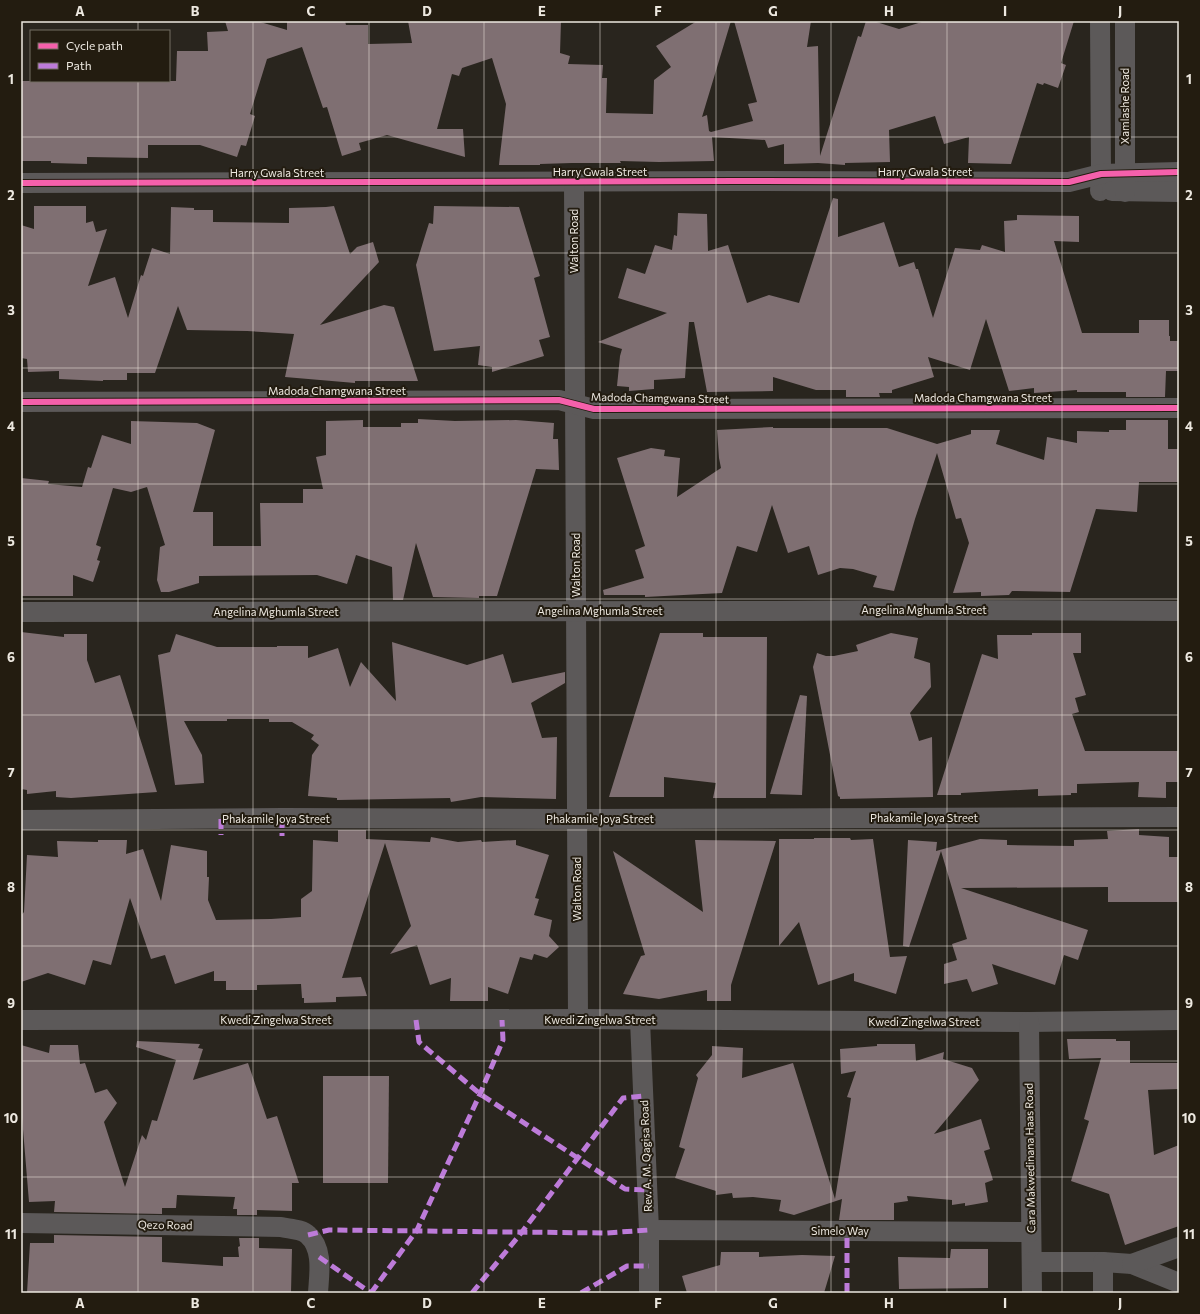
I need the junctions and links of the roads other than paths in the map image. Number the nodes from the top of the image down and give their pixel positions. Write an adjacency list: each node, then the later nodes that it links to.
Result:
1 (1100, 21): 5 (street)
2 (1125, 21): 6 (street, Xamlashe Road)
3 (1179, 172): 6 (street, Harry Gwala Street)
4 (574, 182): 5 (street, Harry Gwala Street); 7 (street, Harry Gwala Street); 10 (street, Walton Road)
5 (1101, 182): 6 (street, Harry Gwala Street)
6 (1125, 182): 8 (street, Harry Gwala Street)
7 (21, 184)
8 (1179, 192)
9 (21, 402): 10 (street, Madoda Chamgwana Street)
10 (575, 405): 11 (street, Madoda Chamgwana Street); 13 (street, Walton Road)
11 (1179, 408)
12 (1179, 610): 13 (street, Angelina Mghumla Street)
13 (576, 611): 14 (street, Angelina Mghumla Street); 16 (street, Walton Road)
14 (21, 612)
15 (1179, 817): 16 (street, Phakamile Joya Street)
16 (577, 819): 17 (street, Phakamile Joya Street); 18 (street, Walton Road)
17 (21, 820)
18 (578, 1019): 19 (street, Kwedi Zingelwa Street); 20 (street, Kwedi Zingelwa Street)
19 (21, 1020)
20 (640, 1020): 22 (street, Kwedi Zingelwa Street); 24 (street, Rev. A. M. Qagisa Road)
21 (1179, 1020): 22 (street, Kwedi Zingelwa Street)
22 (1028, 1022): 25 (street, Cara Makwedinana Haas Road)
23 (21, 1223): 31 (street, Qezo Road)
24 (649, 1230): 25 (street, Simelo Way); 32 (street, Rev. A. M. Qagisa Road)
25 (1031, 1232): 27 (street, Cara Makwedinana Haas Road)
26 (1179, 1248): 29 (street)
27 (1032, 1262): 28 (street); 33 (street, Cara Makwedinana Haas Road)
28 (1103, 1262): 29 (street); 34 (street)
29 (1132, 1264): 30 (street)
30 (1179, 1283)
31 (318, 1293)
32 (649, 1293)
33 (1032, 1293)
34 (1103, 1293)

